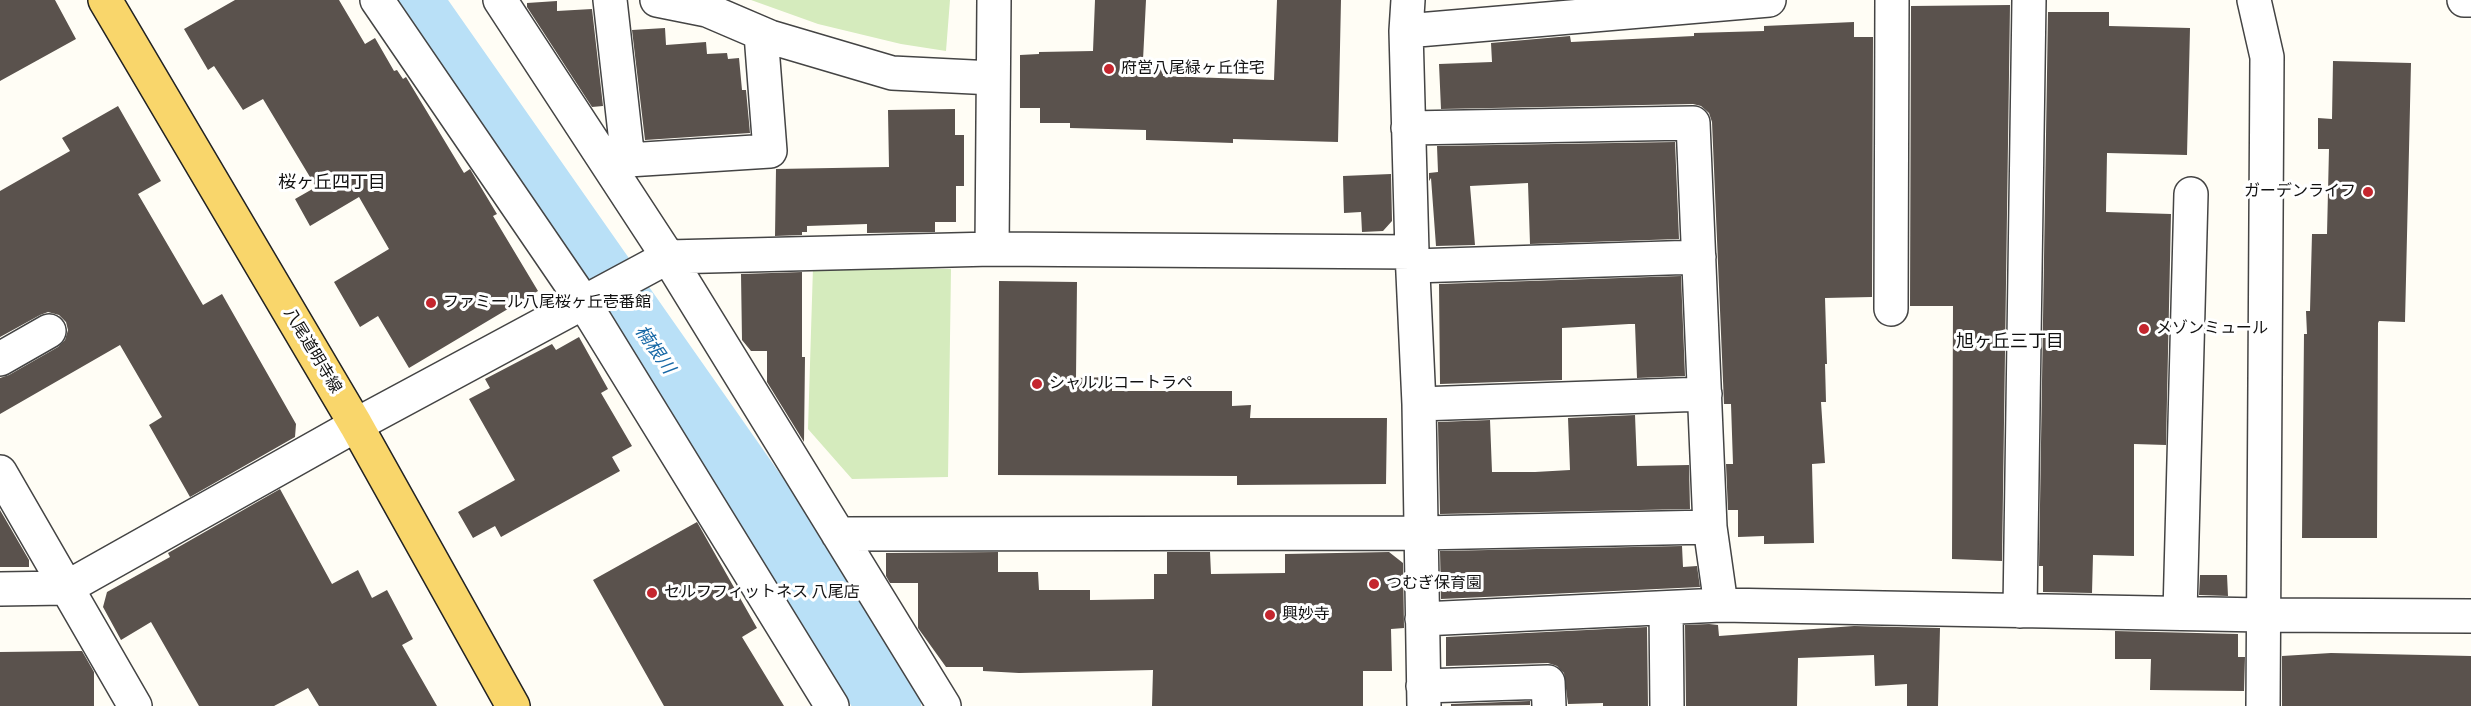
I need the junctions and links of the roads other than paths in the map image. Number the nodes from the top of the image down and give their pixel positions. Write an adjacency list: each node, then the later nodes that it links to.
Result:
1 (105, 0): 29 (main road, 八尾道明寺線)
2 (377, 0): 23 (street)
3 (500, 0): 17 (street)
4 (610, 0): 17 (street)
5 (657, 0): 14 (street)
6 (994, 0): 15 (street)
7 (1769, 0): 13 (street)
8 (1892, 0): 24 (street)
9 (2029, 0): 38 (street)
10 (2254, 0): 40 (street)
11 (2464, 0): 12 (street)
12 (2471, 0)
13 (1407, 15): 16 (street)
14 (761, 34): 15 (street); 17 (street)
15 (993, 78): 19 (street)
16 (1408, 128): 21 (street); 22 (street)
17 (620, 166): 20 (street)
18 (2191, 194): 39 (street)
19 (992, 249): 20 (street); 22 (street)
20 (668, 257): 23 (street); 33 (street)
21 (1699, 257): 22 (street); 27 (street)
22 (1412, 259): 28 (street)
23 (584, 303): 29 (street); 46 (street)
24 (1891, 309)
25 (49, 331): 26 (street)
26 (0, 359)
27 (1705, 394): 28 (street); 31 (street)
28 (1419, 404): 32 (street)
29 (356, 425): 34 (street); 45 (main road, 八尾道明寺線)
30 (0, 472): 34 (street)
31 (1710, 527): 32 (street); 36 (street)
32 (1421, 533): 33 (street); 42 (street)
33 (838, 534): 47 (street)
34 (66, 588): 35 (street); 44 (street)
35 (0, 589)
36 (1721, 605): 37 (street); 38 (street)
37 (1666, 608): 42 (street); 49 (street)
38 (2020, 610): 39 (street)
39 (2180, 613): 40 (street)
40 (2263, 615): 41 (street); 50 (street)
41 (2471, 616)
42 (1422, 619): 43 (street)
43 (1424, 696): 48 (street)
44 (135, 706)
45 (513, 706)
46 (832, 706)
47 (944, 706)
48 (1549, 706)
49 (1667, 706)
50 (2263, 706)

